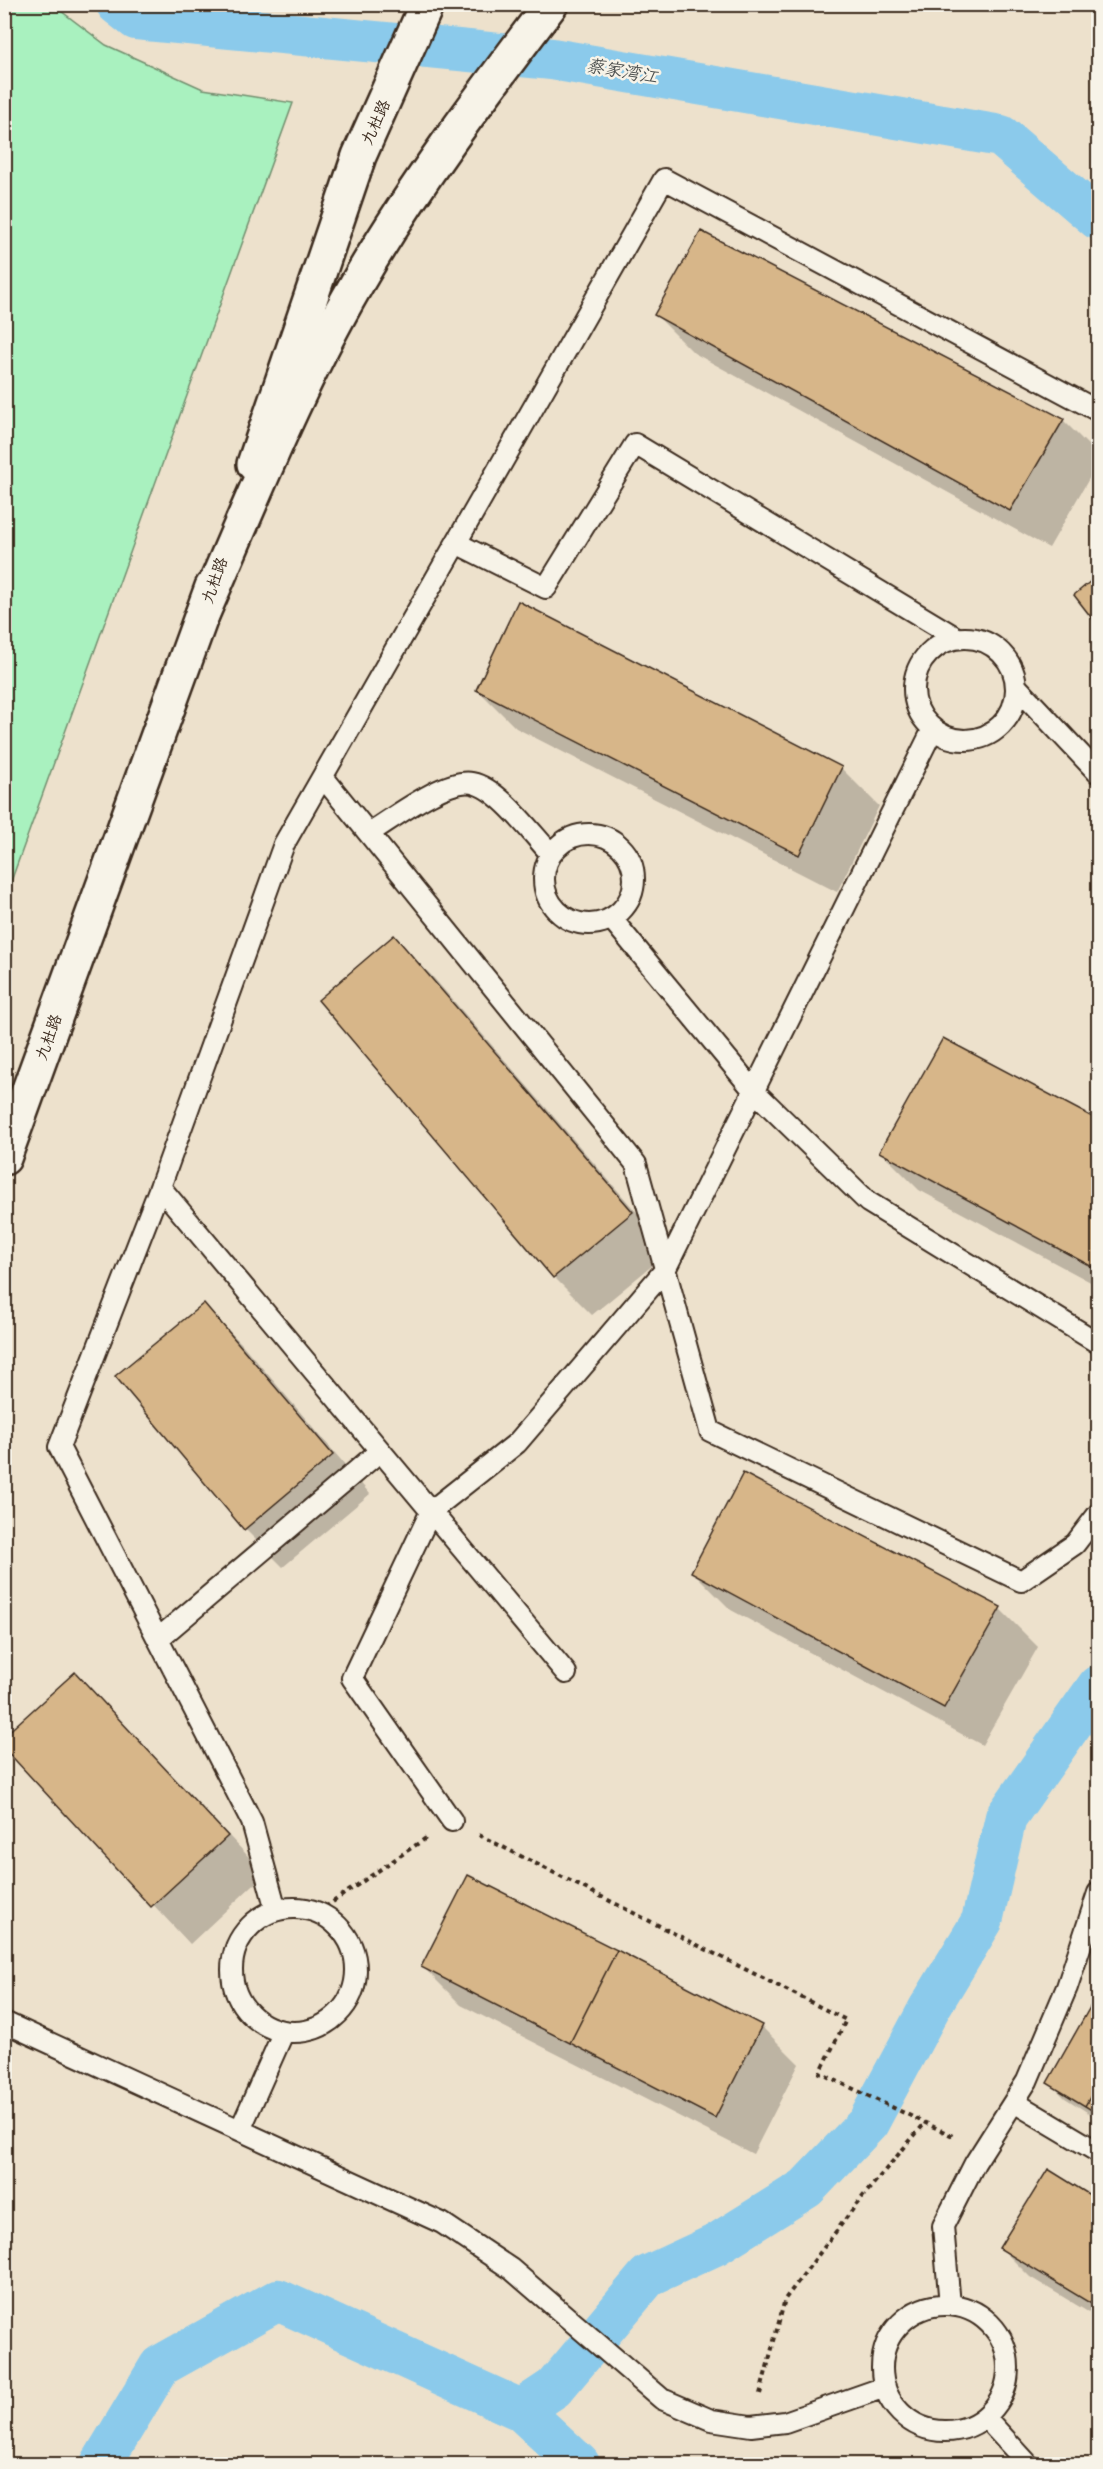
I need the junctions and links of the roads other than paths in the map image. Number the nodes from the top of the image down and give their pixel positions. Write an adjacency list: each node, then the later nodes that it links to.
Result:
1 (427, 4): 5 (main road, 九杜路)
2 (551, 4): 5 (main road)
3 (1098, 411): 4 (lane)
4 (456, 543): 6 (lane); 10 (lane)
5 (202, 615): 15 (main road, 九杜路)
6 (957, 638): 7 (lane); 8 (lane)
7 (1017, 687): 8 (lane); 9 (lane)
8 (933, 729): 14 (lane)
9 (1098, 773)
10 (323, 777): 11 (lane); 16 (lane)
11 (369, 833): 12 (lane); 17 (lane)
12 (551, 854): 13 (lane); 13 (lane)
13 (610, 918): 14 (lane)
14 (754, 1091): 17 (lane); 18 (lane)
15 (4, 1158)
16 (160, 1187): 19 (lane); 22 (lane)
17 (665, 1270): 20 (lane); 21 (lane)
18 (1098, 1343)
19 (380, 1450): 20 (lane); 22 (lane)
20 (431, 1511): 23 (lane); 24 (lane)
21 (1098, 1514)
22 (158, 1639): 26 (lane)
23 (566, 1672)
24 (452, 1821)
25 (1098, 1893): 29 (lane)
26 (276, 1910): 28 (lane); 28 (lane)
27 (4, 2022): 30 (lane)
28 (284, 2031): 30 (lane)
29 (1014, 2102): 31 (lane); 32 (lane)
30 (240, 2130): 33 (lane)
31 (1098, 2152)
32 (950, 2305): 33 (lane); 34 (lane)
33 (885, 2387): 34 (lane)
34 (985, 2416): 35 (lane)
35 (1028, 2464)

